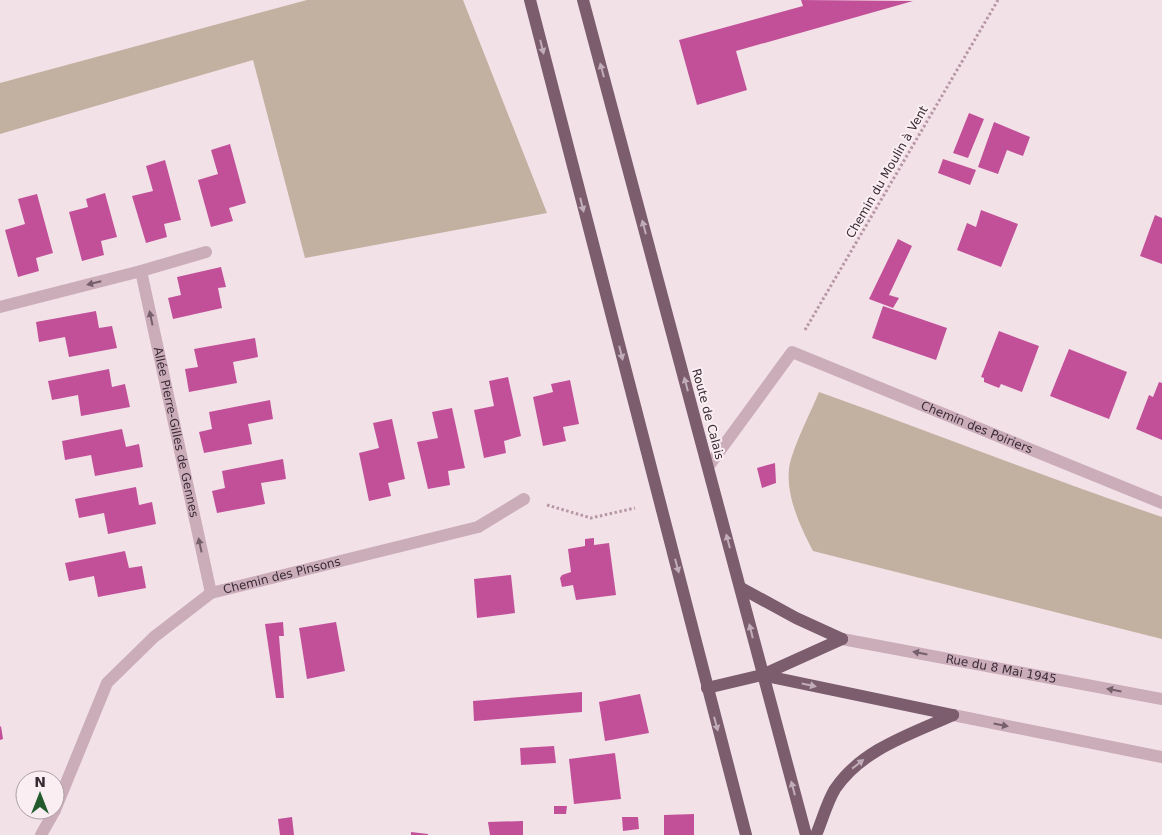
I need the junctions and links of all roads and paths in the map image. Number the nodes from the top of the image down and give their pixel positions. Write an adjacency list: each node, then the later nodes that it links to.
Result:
1 (530, 0): 10 (main road, one-way to 10)
2 (583, 0): 8 (main road, Route de Calais, one-way to 2)
3 (998, 0): 7 (path, Chemin du Moulin à Vent)
4 (206, 252): 5 (street)
5 (141, 271): 6 (street, one-way to 6); 13 (street, Allée Pierre-Gilles de Gennes, one-way to 5)
6 (0, 307)
7 (792, 352): 8 (street); 11 (street, Chemin des Poiriers)
8 (708, 466): 12 (main road, Route de Calais, one-way to 8)
9 (524, 499): 10 (path); 13 (street, Chemin des Pinsons)
10 (660, 502): 16 (main road, one-way to 16)
11 (1162, 503)
12 (741, 588): 14 (main road); 15 (main road, Route de Calais, one-way to 12)
13 (211, 593): 20 (street, Chemin des Pinsons)
14 (842, 639): 15 (main road); 17 (street, Rue du 8 Mai 1945, one-way to 14)
15 (762, 675): 16 (main road); 18 (main road, one-way to 18); 24 (main road, Route de Calais, one-way to 15)
16 (707, 688): 23 (main road, one-way to 23)
17 (1162, 699)
18 (953, 715): 19 (street, one-way to 19); 25 (main road, one-way to 18)
19 (1162, 757)
20 (65, 786)
21 (49, 820): 22 (street, Chemin des Pinsons)
22 (41, 835)
23 (746, 835)
24 (806, 835)
25 (816, 835)

